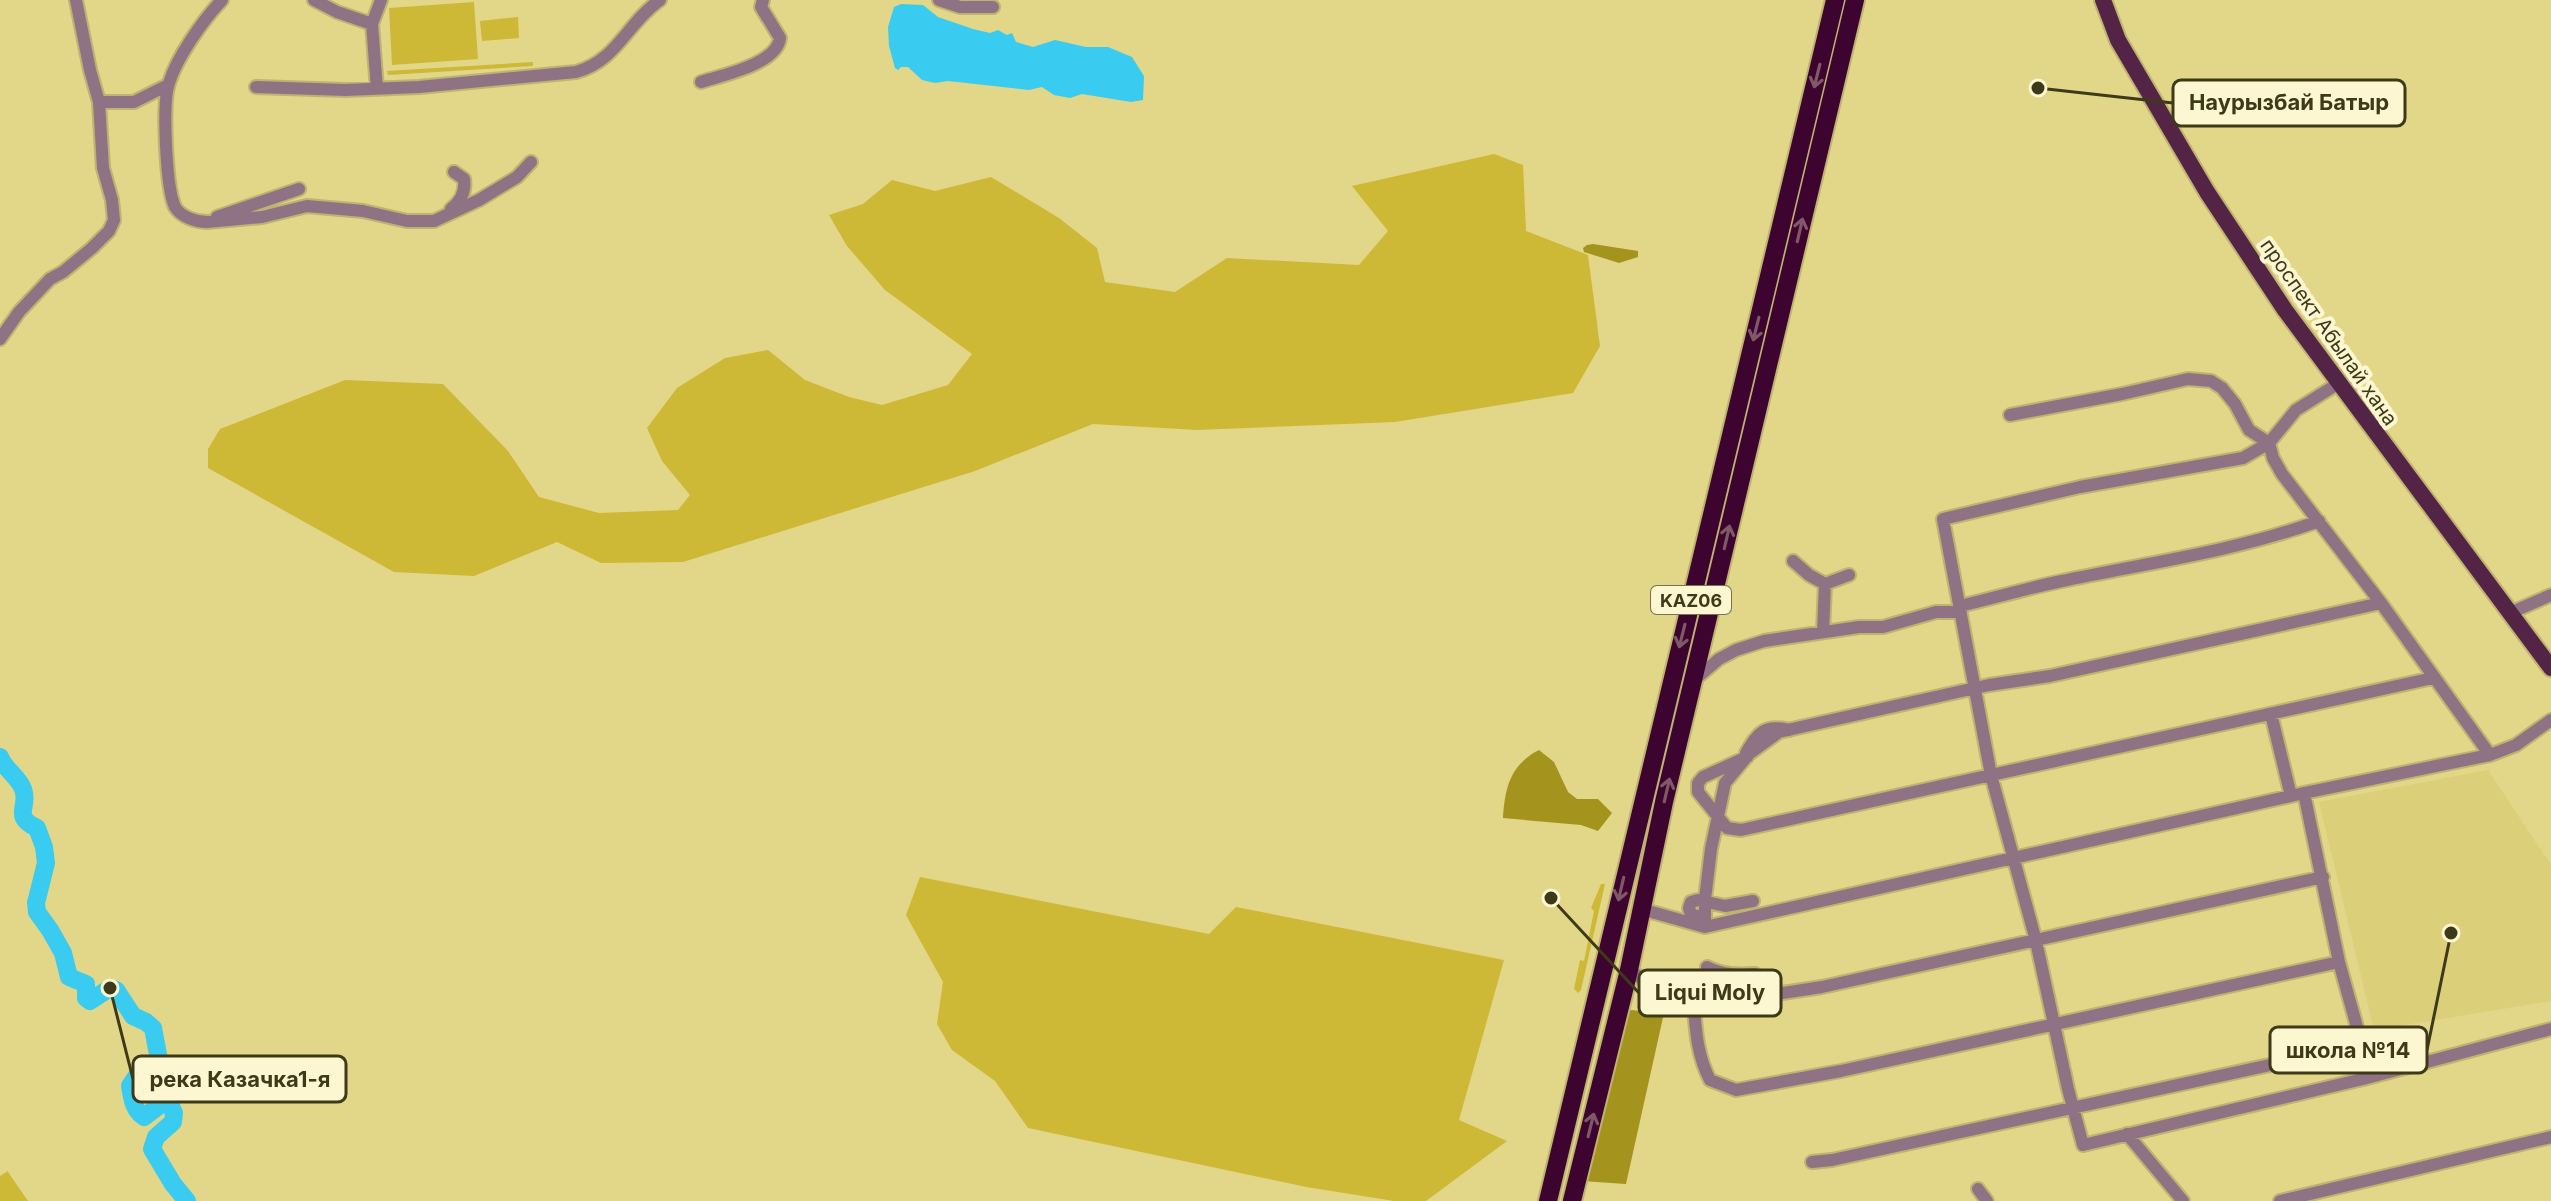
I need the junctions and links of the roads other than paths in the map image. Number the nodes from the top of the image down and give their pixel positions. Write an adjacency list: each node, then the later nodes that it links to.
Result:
1 (76, 0): 17 (street)
2 (222, 0): 14 (street)
3 (314, 0): 12 (street)
4 (381, 0): 12 (street)
5 (660, 0): 16 (street)
6 (763, 0): 13 (street)
7 (939, 0): 11 (street)
8 (1835, 0): 70 (highway, KАZ06, one-way to 70)
9 (1855, 0): 38 (highway, KАZ06, one-way to 9)
10 (2103, 0): 24 (main road, проспект Абылай хана)
11 (993, 7)
12 (372, 24): 16 (street)
13 (701, 82)
14 (168, 85): 17 (street); 22 (street)
15 (256, 87): 16 (street)
16 (377, 89)
17 (99, 102): 23 (street)
18 (531, 162): 21 (street)
19 (454, 172): 21 (street)
20 (299, 189): 22 (street)
21 (436, 220): 22 (street)
22 (207, 222)
23 (0, 339)
24 (2339, 383): 26 (street); 34 (main road, проспект Абылай хана)
25 (2010, 415): 26 (street)
26 (2269, 443): 27 (street); 33 (street)
27 (2319, 521): 32 (street); 33 (street)
28 (1793, 561): 30 (street)
29 (1849, 575): 30 (street)
30 (1825, 584): 35 (street)
31 (2551, 595): 34 (street)
32 (2381, 603): 37 (street); 39 (street)
33 (1961, 609): 35 (street); 39 (street)
34 (2510, 613): 36 (main road, проспект Абылай хана)
35 (1823, 632): 38 (street)
36 (2551, 668)
37 (2433, 678): 40 (street); 42 (street)
38 (1693, 681): 51 (highway, KАZ06, one-way to 38)
39 (1975, 688): 43 (street); 44 (street)
40 (2271, 714): 44 (street); 45 (street)
41 (2551, 720): 42 (street)
42 (2490, 755): 45 (street)
43 (1747, 757): 46 (street); 46 (street)
44 (1991, 775): 46 (street); 47 (street)
45 (2298, 794): 47 (street); 48 (street)
46 (1718, 819): 50 (street)
47 (2015, 857): 52 (street); 53 (street)
48 (2323, 877): 53 (street); 54 (street)
49 (1753, 901): 50 (street)
50 (1705, 902): 52 (street)
51 (1641, 909): 52 (street); 56 (highway, KАZ06)
52 (1705, 921)
53 (2036, 941): 59 (street); 61 (street)
54 (2339, 962): 61 (street); 63 (street)
55 (1707, 967): 58 (street)
56 (1629, 970): 60 (street); 71 (highway, KАZ06, one-way to 56)
57 (1755, 974): 58 (street)
58 (1733, 975): 59 (street)
59 (1763, 996): 60 (street)
60 (1694, 1008): 61 (street)
61 (2054, 1024): 65 (street)
62 (2551, 1029): 64 (street)
63 (2362, 1045): 64 (street); 65 (street)
64 (2387, 1072): 66 (street)
65 (2073, 1108): 66 (street); 68 (street)
66 (2127, 1134): 73 (street)
67 (2551, 1137): 74 (street)
68 (1812, 1162)
69 (1978, 1189): 72 (street)
70 (1548, 1201)
71 (1572, 1201)
72 (1987, 1201)
73 (2183, 1201)
74 (2280, 1201)

